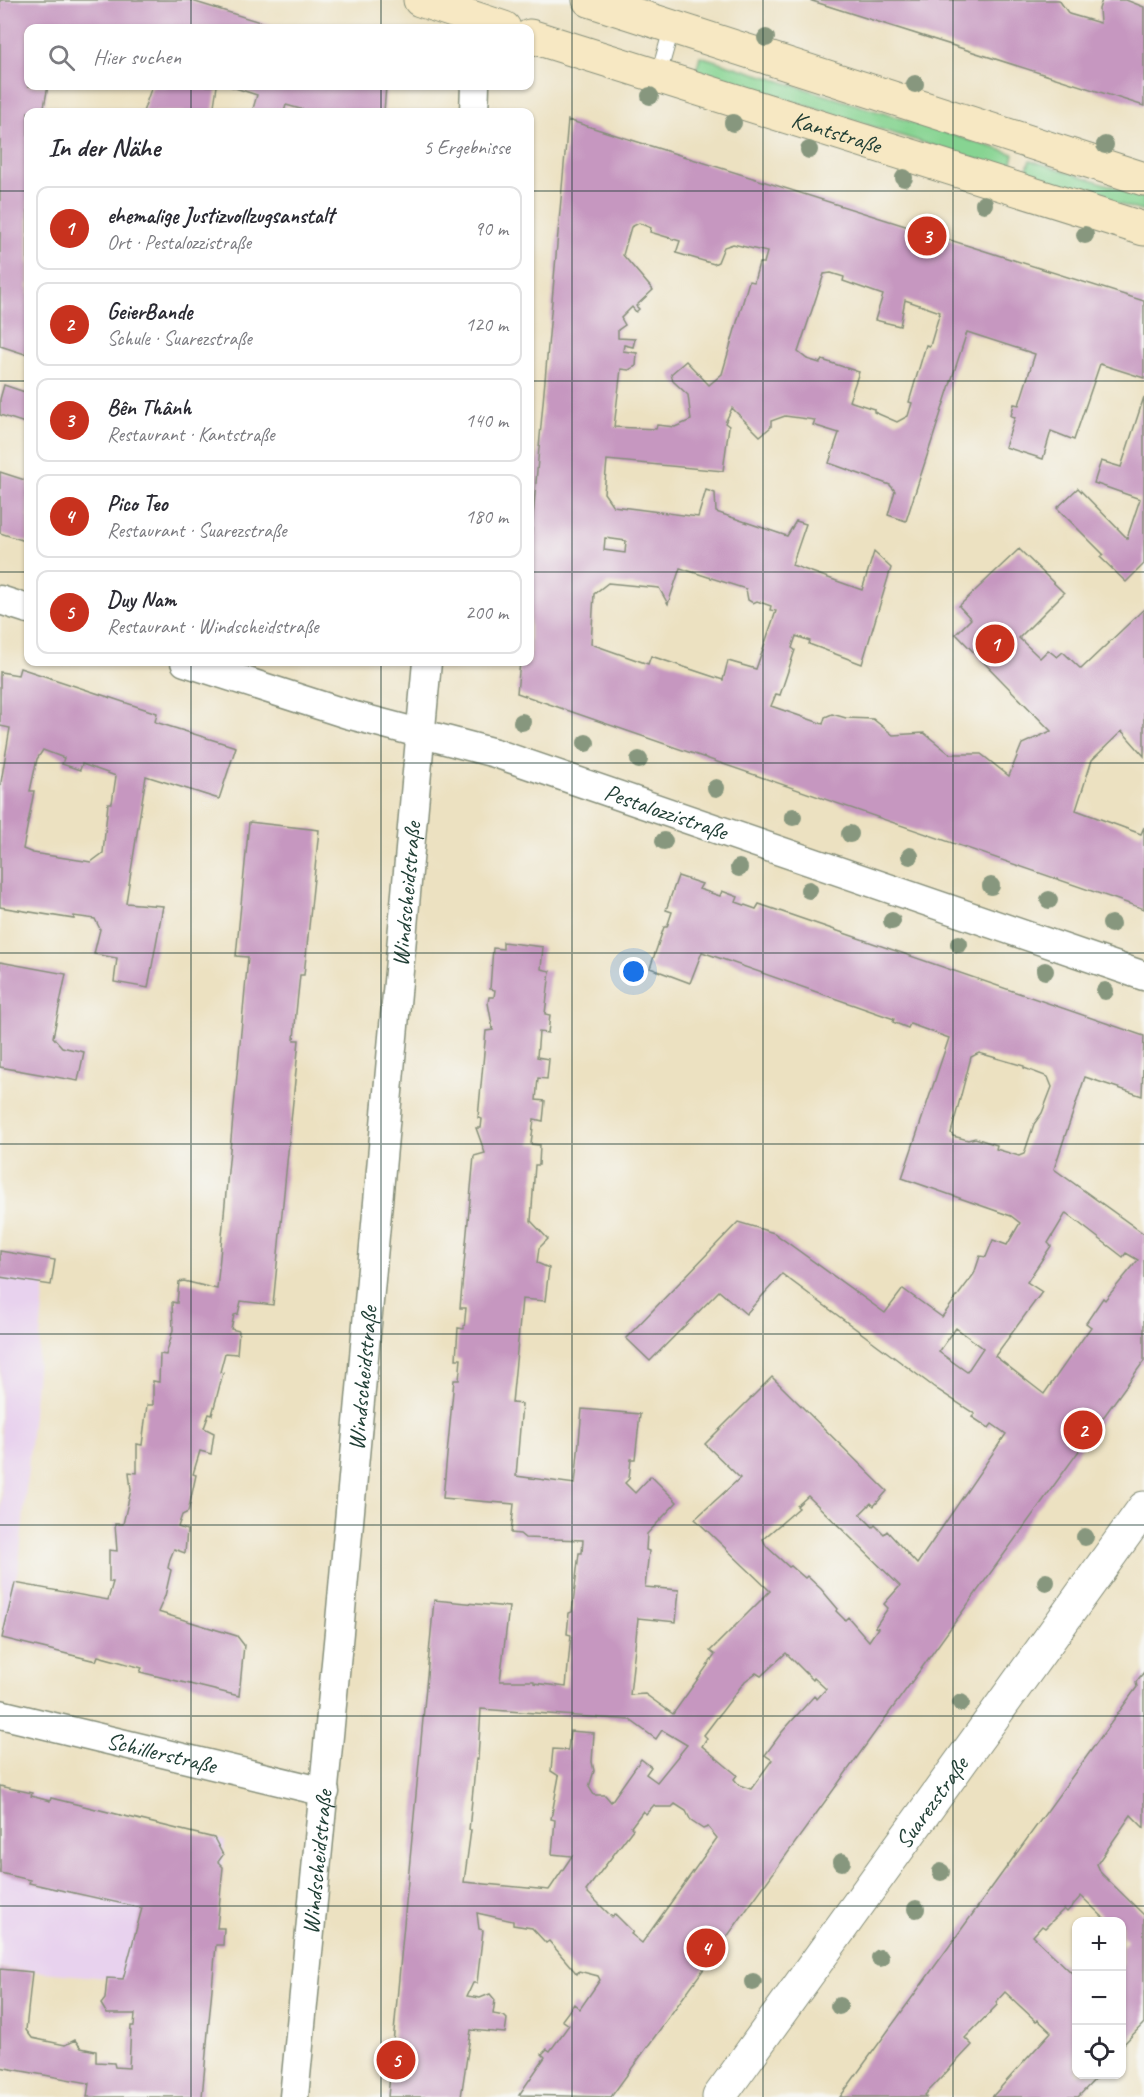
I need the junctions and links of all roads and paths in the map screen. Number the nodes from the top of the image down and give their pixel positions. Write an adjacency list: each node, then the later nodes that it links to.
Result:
1 (420, 0): 3 (main road)
2 (589, 0): 4 (main road, Kantstraße)
3 (489, 20)
4 (672, 27): 6 (lane); 9 (main road, Kantstraße)
5 (534, 37): 6 (main road, Kantstraße)
6 (658, 76): 10 (main road, Kantstraße)
7 (475, 90): 8 (street)
8 (474, 108)
9 (1144, 178)
10 (1144, 229)
11 (0, 600): 12 (street)
12 (24, 608)
13 (197, 666): 15 (street, Pestalozzistraße)
14 (427, 666): 15 (street, Windscheidstraße)
15 (421, 732): 16 (street, Pestalozzistraße); 19 (street, Windscheidstraße)
16 (1144, 976)
17 (1144, 1508): 21 (street, Suarezstraße)
18 (0, 1714): 19 (street, Schillerstraße)
19 (325, 1792): 20 (street, Windscheidstraße)
20 (294, 2097)
21 (718, 2097)

